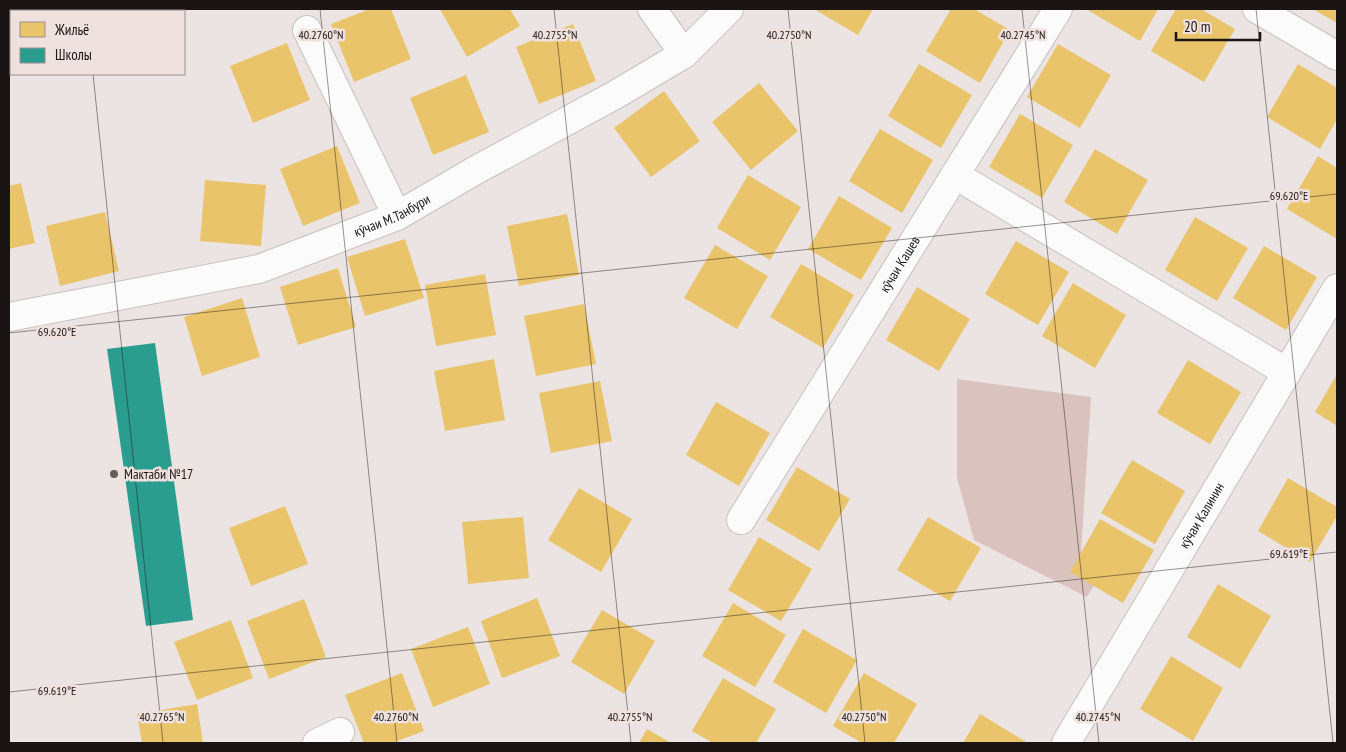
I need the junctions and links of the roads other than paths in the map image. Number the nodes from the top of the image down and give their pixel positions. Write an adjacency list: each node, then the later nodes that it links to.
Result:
1 (652, 9): 6 (street)
2 (729, 9): 6 (street, кӯчаи М.Танбури)
3 (1058, 9): 8 (street, кӯчаи Кашев)
4 (1257, 9): 7 (street)
5 (307, 30): 9 (street)
6 (684, 54): 9 (street, кӯчаи М.Танбури)
7 (1337, 56)
8 (955, 175): 12 (street); 13 (street, кӯчаи Кашев)
9 (397, 216): 11 (street, кӯчаи М.Танбури)
10 (1337, 288): 12 (street, кӯчаи Калинин)
11 (9, 317)
12 (1287, 372): 14 (street, кӯчаи Калинин)
13 (740, 520)
14 (1066, 743)

